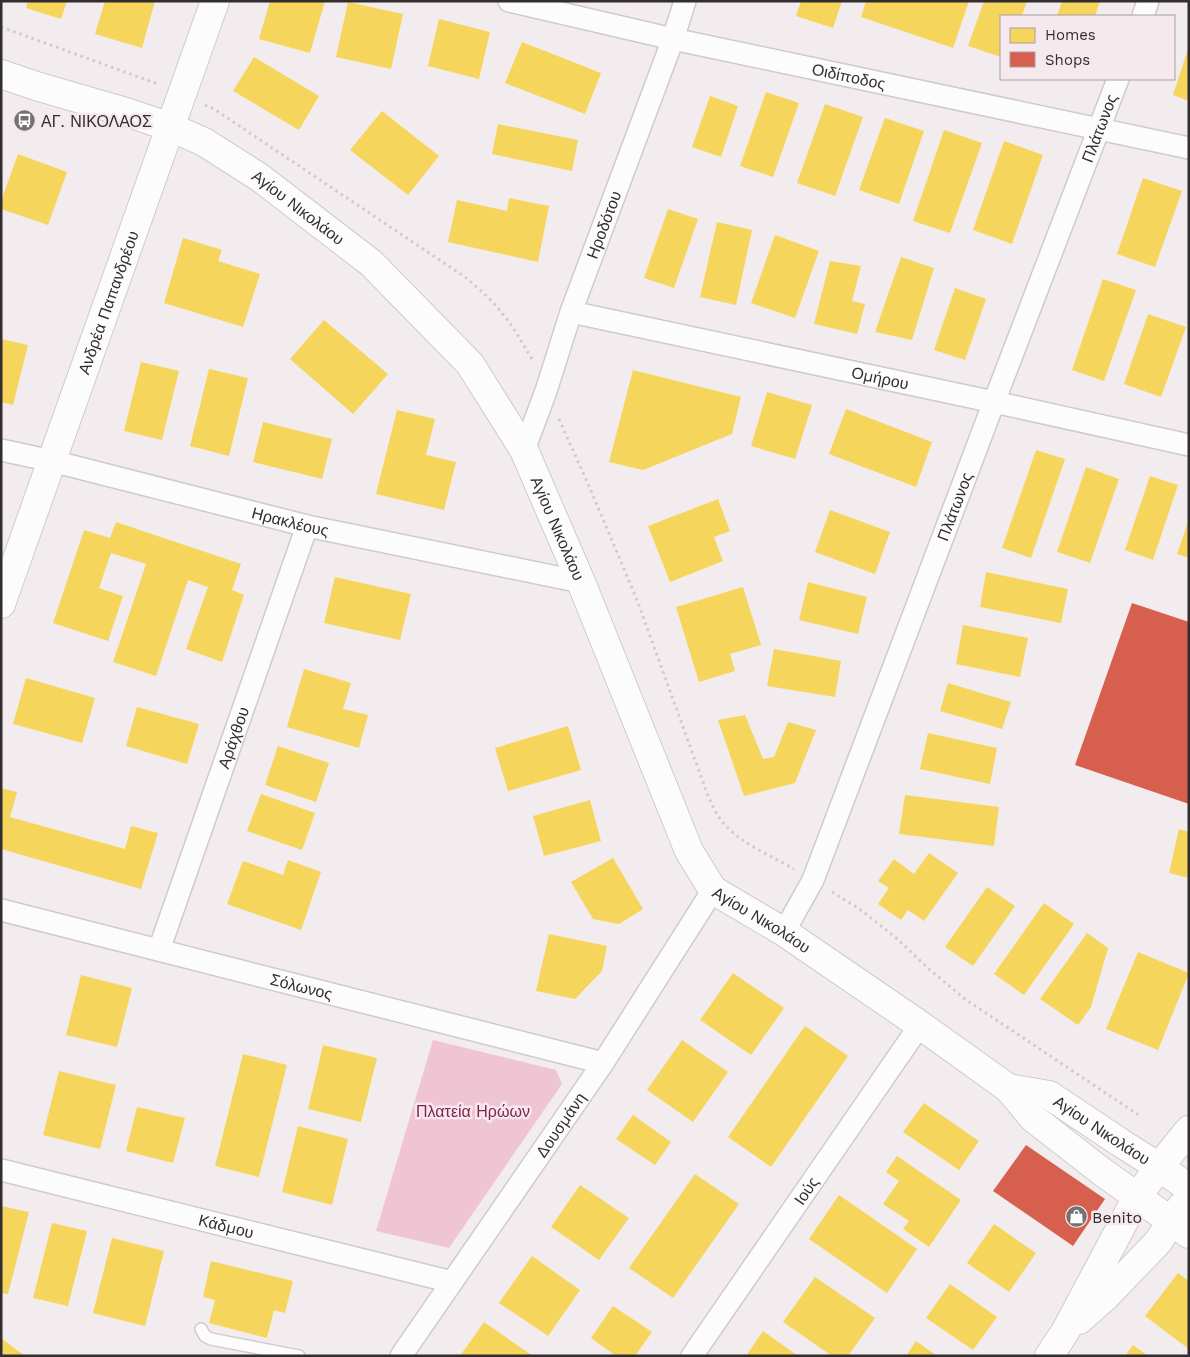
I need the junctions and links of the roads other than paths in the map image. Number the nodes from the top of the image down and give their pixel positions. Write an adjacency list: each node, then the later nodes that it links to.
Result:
1 (214, 1): 9 (street, Ανδρέα Παπανδρέου)
2 (509, 1): 6 (street, Οιδίποδος)
3 (685, 1): 6 (street, Ηροδότου)
4 (1148, 1): 5 (street)
5 (1143, 15)
6 (673, 39): 10 (street, Οιδίποδος); 12 (street, Ηροδότου)
7 (1, 74): 9 (street, Αγίου Νικολάου)
8 (1118, 80): 10 (street, Πλάτωνος)
9 (170, 127): 16 (street, Αγίου Νικολάου); 17 (street, Ανδρέα Παπανδρέου)
10 (1099, 128): 11 (street, Οιδίποδος); 13 (street, Πλάτωνος)
11 (1189, 148)
12 (570, 312): 13 (street, Ομήρου); 16 (street, Ηροδότου)
13 (994, 402): 14 (street, Ομήρου); 23 (street, Πλάτωνος)
14 (1189, 446)
15 (1, 450): 17 (street, Ηρακλέους)
16 (524, 450): 19 (street, Αγίου Νικολάου)
17 (52, 461): 18 (street, Ηρακλέους); 20 (street, Ανδρέα Παπανδρέου)
18 (307, 526): 19 (street, Ηρακλέους); 24 (street, Αράχθου)
19 (581, 582): 21 (street, Αγίου Νικολάου)
20 (1, 604)
21 (713, 890): 23 (street, Αγίου Νικολάου); 26 (street, Δουσμάνη)
22 (1, 910): 24 (street, Σόλωνος)
23 (784, 932): 25 (street, Αγίου Νικολάου)
24 (158, 950): 26 (street, Σόλωνος)
25 (920, 1025): 27 (street, Αγίου Νικολάου); 40 (street, Ιούς)
26 (603, 1063): 35 (street, Δουσμάνη)
27 (1008, 1088): 29 (street, Αγίου Νικολάου); 33 (street, Αγίου Νικολάου)
28 (1189, 1130): 29 (street)
29 (1159, 1167): 31 (street, Αγίου Νικολάου); 33 (street)
30 (1, 1170): 35 (street, Κάδμου)
31 (1189, 1188)
32 (1189, 1196): 34 (street)
33 (1137, 1197): 34 (street, Αγίου Νικολάου); 37 (street)
34 (1180, 1228): 37 (street)
35 (452, 1282): 39 (street, Δουσμάνη)
36 (201, 1330): 38 (lane)
37 (1065, 1332): 41 (street)
38 (299, 1356)
39 (401, 1356)
40 (692, 1356)
41 (1049, 1356)

